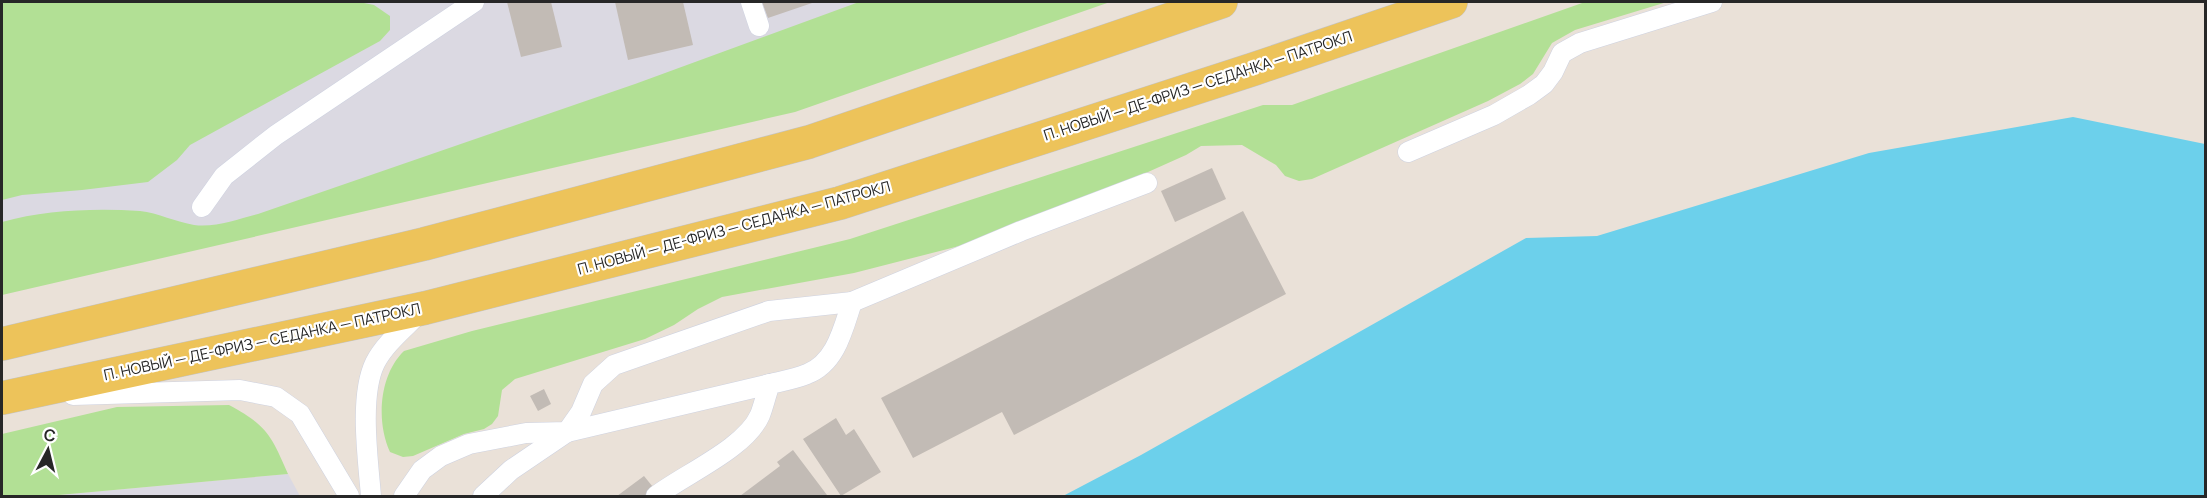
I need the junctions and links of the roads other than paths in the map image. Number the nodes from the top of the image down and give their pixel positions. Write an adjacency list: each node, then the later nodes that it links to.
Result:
1 (474, 2): 9 (lane)
2 (751, 2): 6 (lane)
3 (1221, 2): 12 (main road)
4 (1450, 2): 11 (main road, П. НОВЫЙ — ДЕ-ФРИЗ — СЕДАНКА — ПАТРОКЛ)
5 (1712, 2): 7 (lane)
6 (759, 27)
7 (1408, 152)
8 (1147, 183): 10 (lane)
9 (202, 207)
10 (852, 302): 13 (lane); 15 (lane)
11 (425, 308): 14 (main road, П. НОВЫЙ — ДЕ-ФРИЗ — СЕДАНКА — ПАТРОКЛ); 17 (lane)
12 (2, 344)
13 (770, 384): 15 (lane); 20 (lane)
14 (3, 398): 16 (lane)
15 (567, 432): 18 (lane); 19 (lane)
16 (349, 496)
17 (371, 496)
18 (404, 496)
19 (483, 496)
20 (656, 496)

